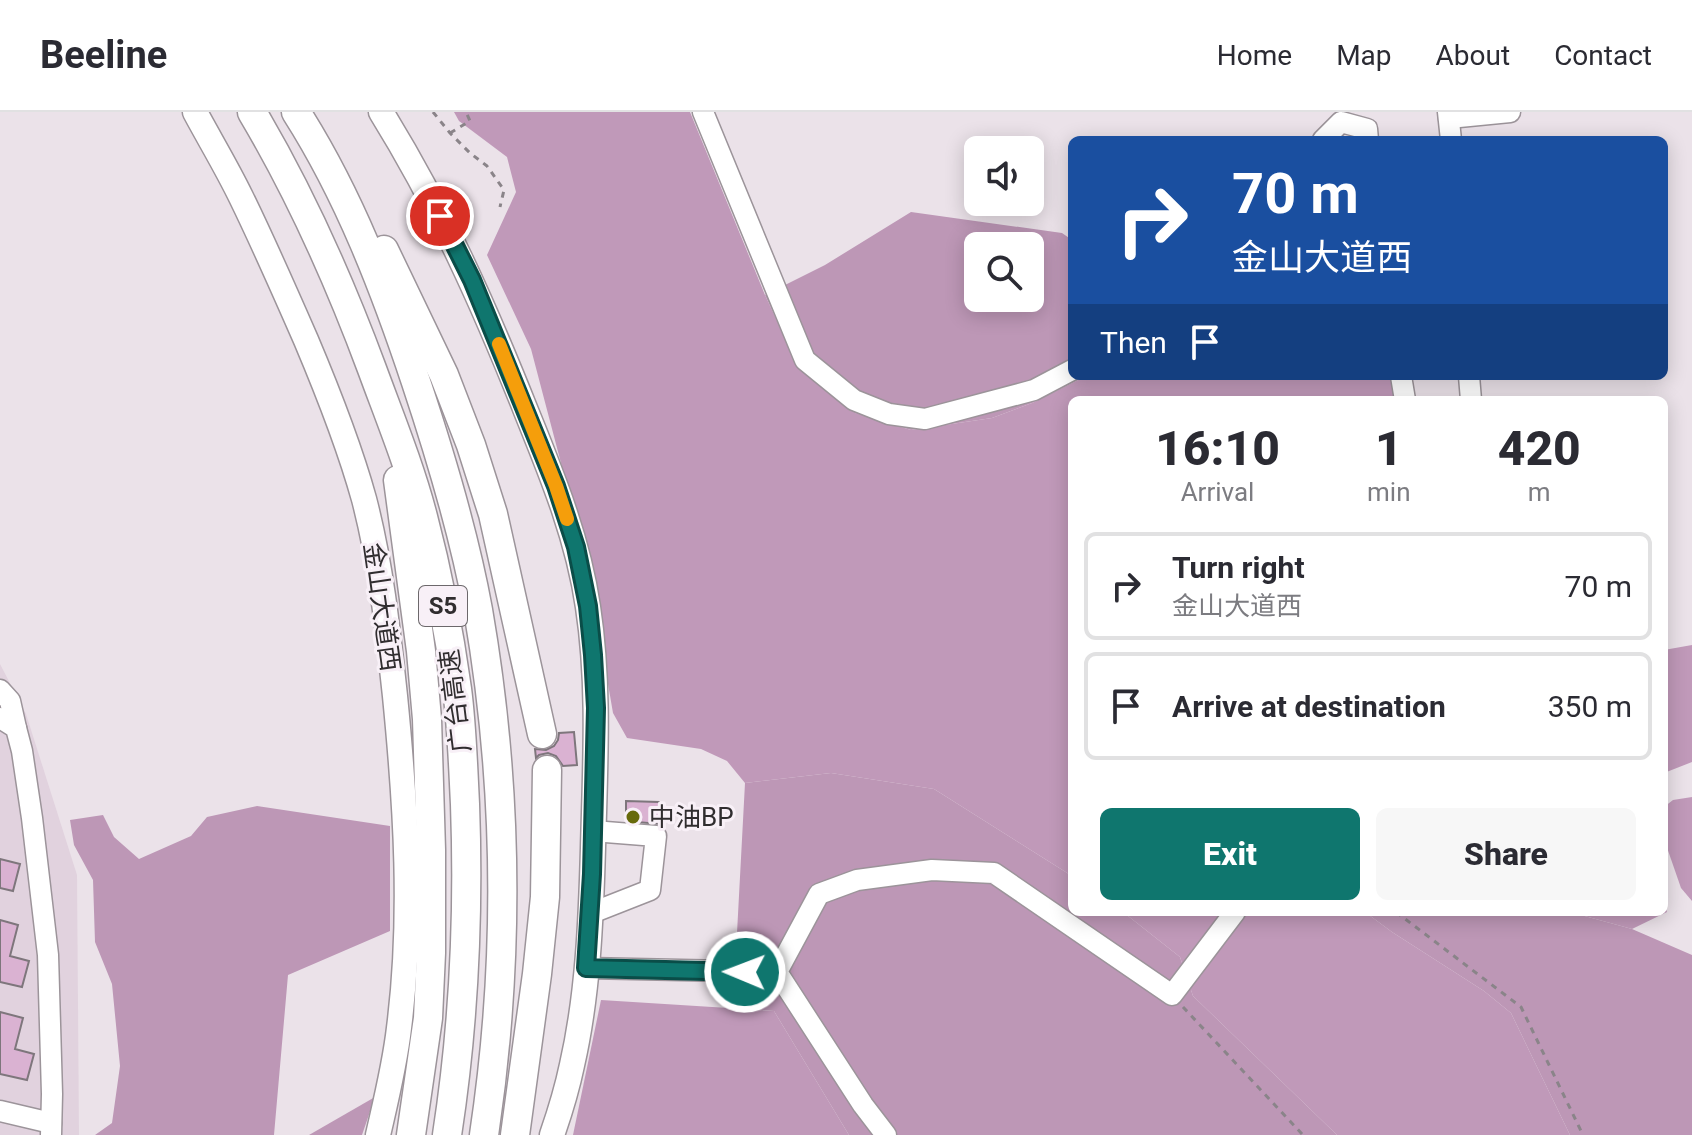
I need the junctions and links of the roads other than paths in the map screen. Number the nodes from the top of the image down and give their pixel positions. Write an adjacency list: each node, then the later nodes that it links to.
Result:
1 (195, 112): 25 (main road, 金山大道西)
2 (252, 112): 13 (highway, 广台高速 / S5)
3 (296, 112): 11 (highway, 广台高速 / S5)
4 (381, 112): 18 (main road)
5 (703, 112): 12 (street)
6 (1510, 112): 7 (street)
7 (1448, 115): 10 (street)
8 (1327, 136): 9 (street)
9 (1368, 136)
10 (1451, 136)
11 (313, 140): 16 (highway); 28 (highway, 广台高速 / S5)
12 (1068, 372)
13 (388, 412): 26 (highway); 27 (highway, 广台高速 / S5)
14 (0, 690): 15 (street)
15 (8, 723): 24 (street)
16 (542, 734)
17 (547, 770): 29 (highway)
18 (593, 831): 19 (main road); 19 (street)
19 (589, 914): 21 (main road)
20 (1232, 916): 22 (street)
21 (586, 968): 22 (street); 30 (main road)
22 (777, 972): 31 (street)
23 (0, 1111): 24 (street)
24 (51, 1129)
25 (378, 1135)
26 (411, 1135)
27 (447, 1135)
28 (484, 1135)
29 (515, 1135)
30 (552, 1135)
31 (886, 1135)

